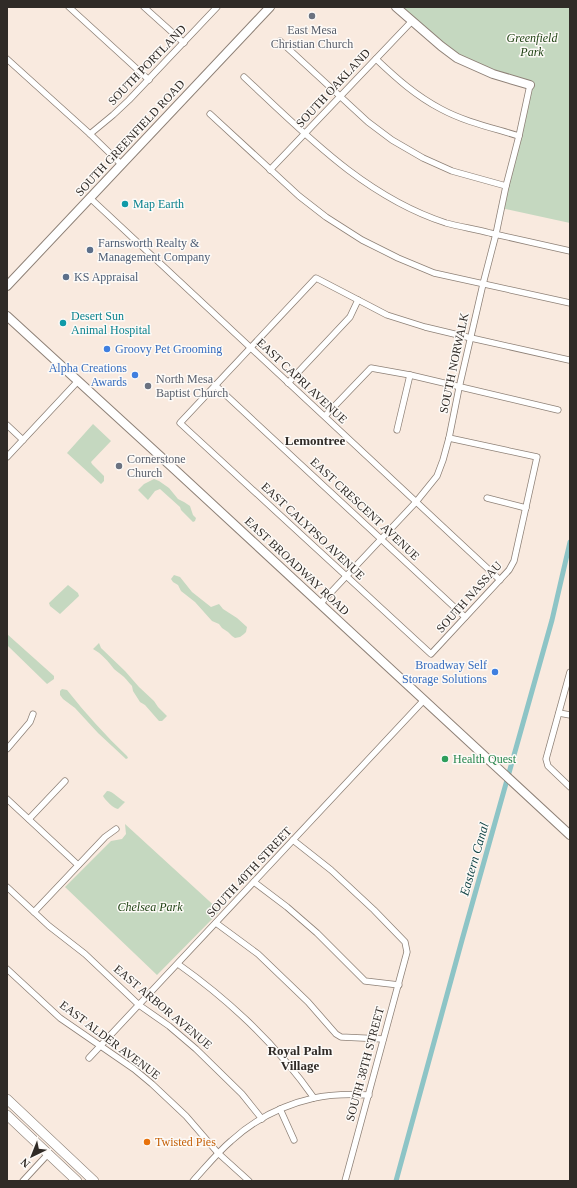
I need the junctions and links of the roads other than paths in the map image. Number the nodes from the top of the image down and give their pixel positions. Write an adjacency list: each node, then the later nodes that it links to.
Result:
1 (70, 7): 12 (street)
2 (144, 7): 8 (street)
3 (217, 7): 8 (street, SOUTH PORTLAND)
4 (270, 7): 19 (main road, SOUTH GREENFIELD ROAD)
5 (396, 7): 6 (main road)
6 (412, 21): 10 (street, SOUTH OAKLAND); 13 (main road)
7 (280, 41): 14 (street)
8 (184, 43): 12 (street, SOUTH PORTLAND)
9 (7, 59): 16 (street)
10 (376, 59): 14 (street, SOUTH OAKLAND); 18 (street)
11 (244, 77): 17 (street)
12 (149, 80): 16 (street, SOUTH PORTLAND)
13 (530, 85): 18 (street, SOUTH NORWALK)
14 (340, 97): 17 (street, SOUTH OAKLAND); 21 (street)
15 (210, 114): 20 (street)
16 (90, 134): 19 (street)
17 (305, 134): 20 (street, SOUTH OAKLAND); 23 (street)
18 (519, 136): 21 (street, SOUTH NORWALK)
19 (122, 165): 22 (main road, SOUTH GREENFIELD ROAD)
20 (270, 170): 25 (street)
21 (506, 186): 23 (street, SOUTH NORWALK)
22 (90, 198): 26 (main road, SOUTH GREENFIELD ROAD); 31 (street, EAST CAPRI AVENUE)
23 (496, 234): 24 (street); 25 (street, SOUTH NORWALK)
24 (570, 251)
25 (483, 284): 28 (street); 30 (street, SOUTH NORWALK)
26 (7, 286)
27 (358, 300): 30 (street); 31 (street); 35 (street)
28 (570, 303)
29 (7, 316): 34 (main road, EAST BROADWAY ROAD)
30 (471, 338): 32 (street); 37 (street, SOUTH NORWALK)
31 (251, 348): 35 (street, EAST CAPRI AVENUE); 36 (street)
32 (569, 360)
33 (410, 375): 37 (street); 39 (street); 41 (street)
34 (78, 381): 43 (street); 51 (main road, EAST BROADWAY ROAD)
35 (288, 383): 39 (street, EAST CAPRI AVENUE)
36 (215, 385): 48 (street, EAST CRESCENT AVENUE); 49 (street, EAST CALYPSO AVENUE)
37 (459, 388): 38 (street); 42 (street, SOUTH NORWALK)
38 (558, 410)
39 (325, 416): 46 (street, EAST CAPRI AVENUE)
40 (7, 425): 43 (street)
41 (397, 430)
42 (449, 438): 46 (street, SOUTH NORWALK); 47 (street, SOUTH NASSAU)
43 (23, 440): 44 (street)
44 (7, 457)
45 (487, 498): 47 (street)
46 (416, 502): 48 (street, SOUTH NORWALK); 50 (street, EAST CAPRI AVENUE)
47 (526, 508): 50 (street, SOUTH NASSAU)
48 (381, 539): 49 (street, SOUTH NORWALK); 52 (street, EAST CRESCENT AVENUE)
49 (346, 576): 51 (street, SOUTH NORWALK); 53 (street, EAST CALYPSO AVENUE)
50 (500, 580): 52 (street, SOUTH NASSAU)
51 (320, 604): 55 (main road, EAST BROADWAY ROAD)
52 (465, 617): 53 (street, SOUTH NASSAU)
53 (431, 654)
54 (569, 676): 56 (street)
55 (424, 700): 65 (main road, EAST BROADWAY ROAD); 66 (street, SOUTH 40TH STREET)
56 (559, 713): 58 (street); 61 (street)
57 (33, 714): 59 (street)
58 (570, 715)
59 (7, 749)
60 (65, 781): 63 (street)
61 (570, 787)
62 (7, 799): 63 (street)
63 (29, 819): 67 (street)
64 (116, 829): 67 (street)
65 (570, 835)
66 (293, 840): 68 (street, SOUTH 40TH STREET); 74 (street, SOUTH 38TH STREET)
67 (78, 865): 70 (street)
68 (254, 882): 71 (street, SOUTH 40TH STREET); 74 (street)
69 (7, 887): 70 (street, EAST ARBOR AVENUE)
70 (34, 912): 75 (street, EAST ARBOR AVENUE)
71 (216, 923): 72 (street, SOUTH 40TH STREET); 76 (street)
72 (178, 964): 75 (street, SOUTH 40TH STREET); 80 (street)
73 (7, 969): 77 (street, EAST ALDER AVENUE)
74 (398, 985): 76 (street, SOUTH 38TH STREET)
75 (139, 1005): 77 (street, SOUTH 40TH STREET); 84 (street, EAST ARBOR AVENUE)
76 (383, 1039): 79 (street, SOUTH 38TH STREET)
77 (101, 1046): 78 (street, SOUTH 40TH STREET); 86 (street, EAST ALDER AVENUE)
78 (89, 1058)
79 (369, 1095): 80 (street); 93 (street, SOUTH 38TH STREET)
80 (314, 1098): 82 (street)
81 (7, 1100): 90 (main road)
82 (280, 1109): 84 (street); 85 (street)
83 (7, 1115): 87 (main road)
84 (262, 1119): 86 (street)
85 (294, 1140)
86 (218, 1153): 91 (street); 92 (street, EAST ALDER AVENUE)
87 (48, 1154): 88 (street); 89 (main road)
88 (23, 1181)
89 (76, 1181)
90 (94, 1181)
91 (193, 1181)
92 (249, 1181)
93 (345, 1181)

